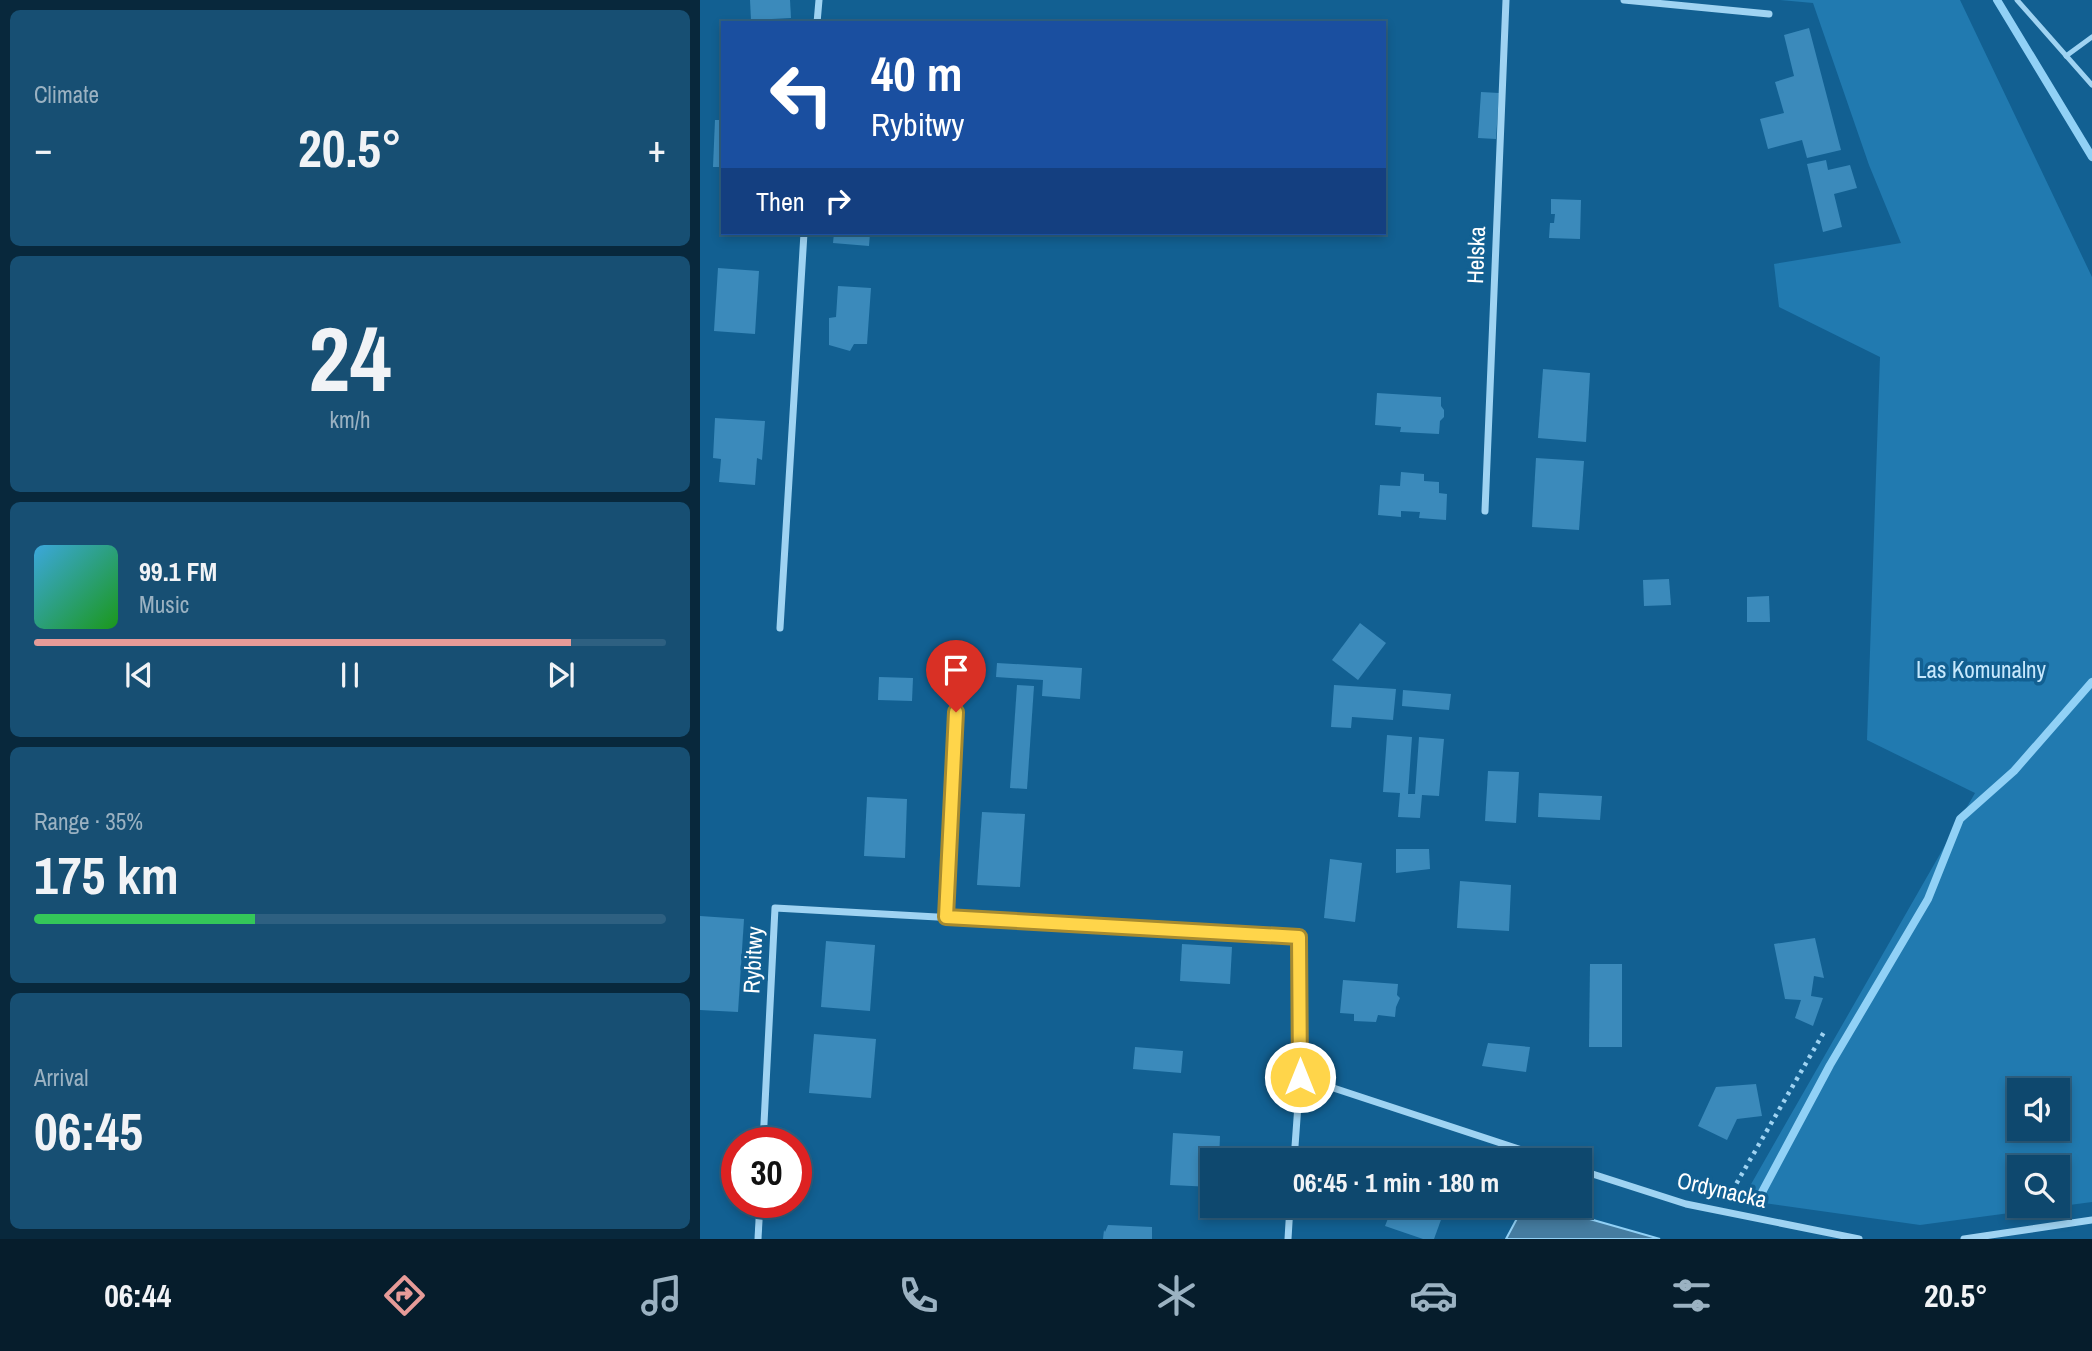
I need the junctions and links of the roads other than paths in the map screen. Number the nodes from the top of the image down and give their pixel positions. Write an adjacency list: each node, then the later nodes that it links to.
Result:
1 (818, 0): 6 (street)
2 (1506, 0): 11 (street, Helska)
3 (1624, 0): 5 (street)
4 (2017, 0): 8 (lane)
5 (1769, 14)
6 (817, 21)
7 (2092, 37): 8 (lane)
8 (2066, 56): 9 (lane)
9 (2092, 85)
10 (804, 235): 12 (street)
11 (1485, 511)
12 (780, 628)
13 (956, 712): 14 (street)
14 (946, 917): 15 (street, Rybitwy); 16 (street, Rybitwy)
15 (1300, 1077): 17 (street); 18 (street)
16 (764, 1127)
17 (1295, 1148)
18 (1516, 1148)
19 (1592, 1174): 25 (street, Ordynacka)
20 (759, 1218): 23 (street)
21 (1289, 1218): 24 (street)
22 (2092, 1220): 26 (street)
23 (758, 1239)
24 (1288, 1239)
25 (1858, 1239)
26 (1964, 1239)

